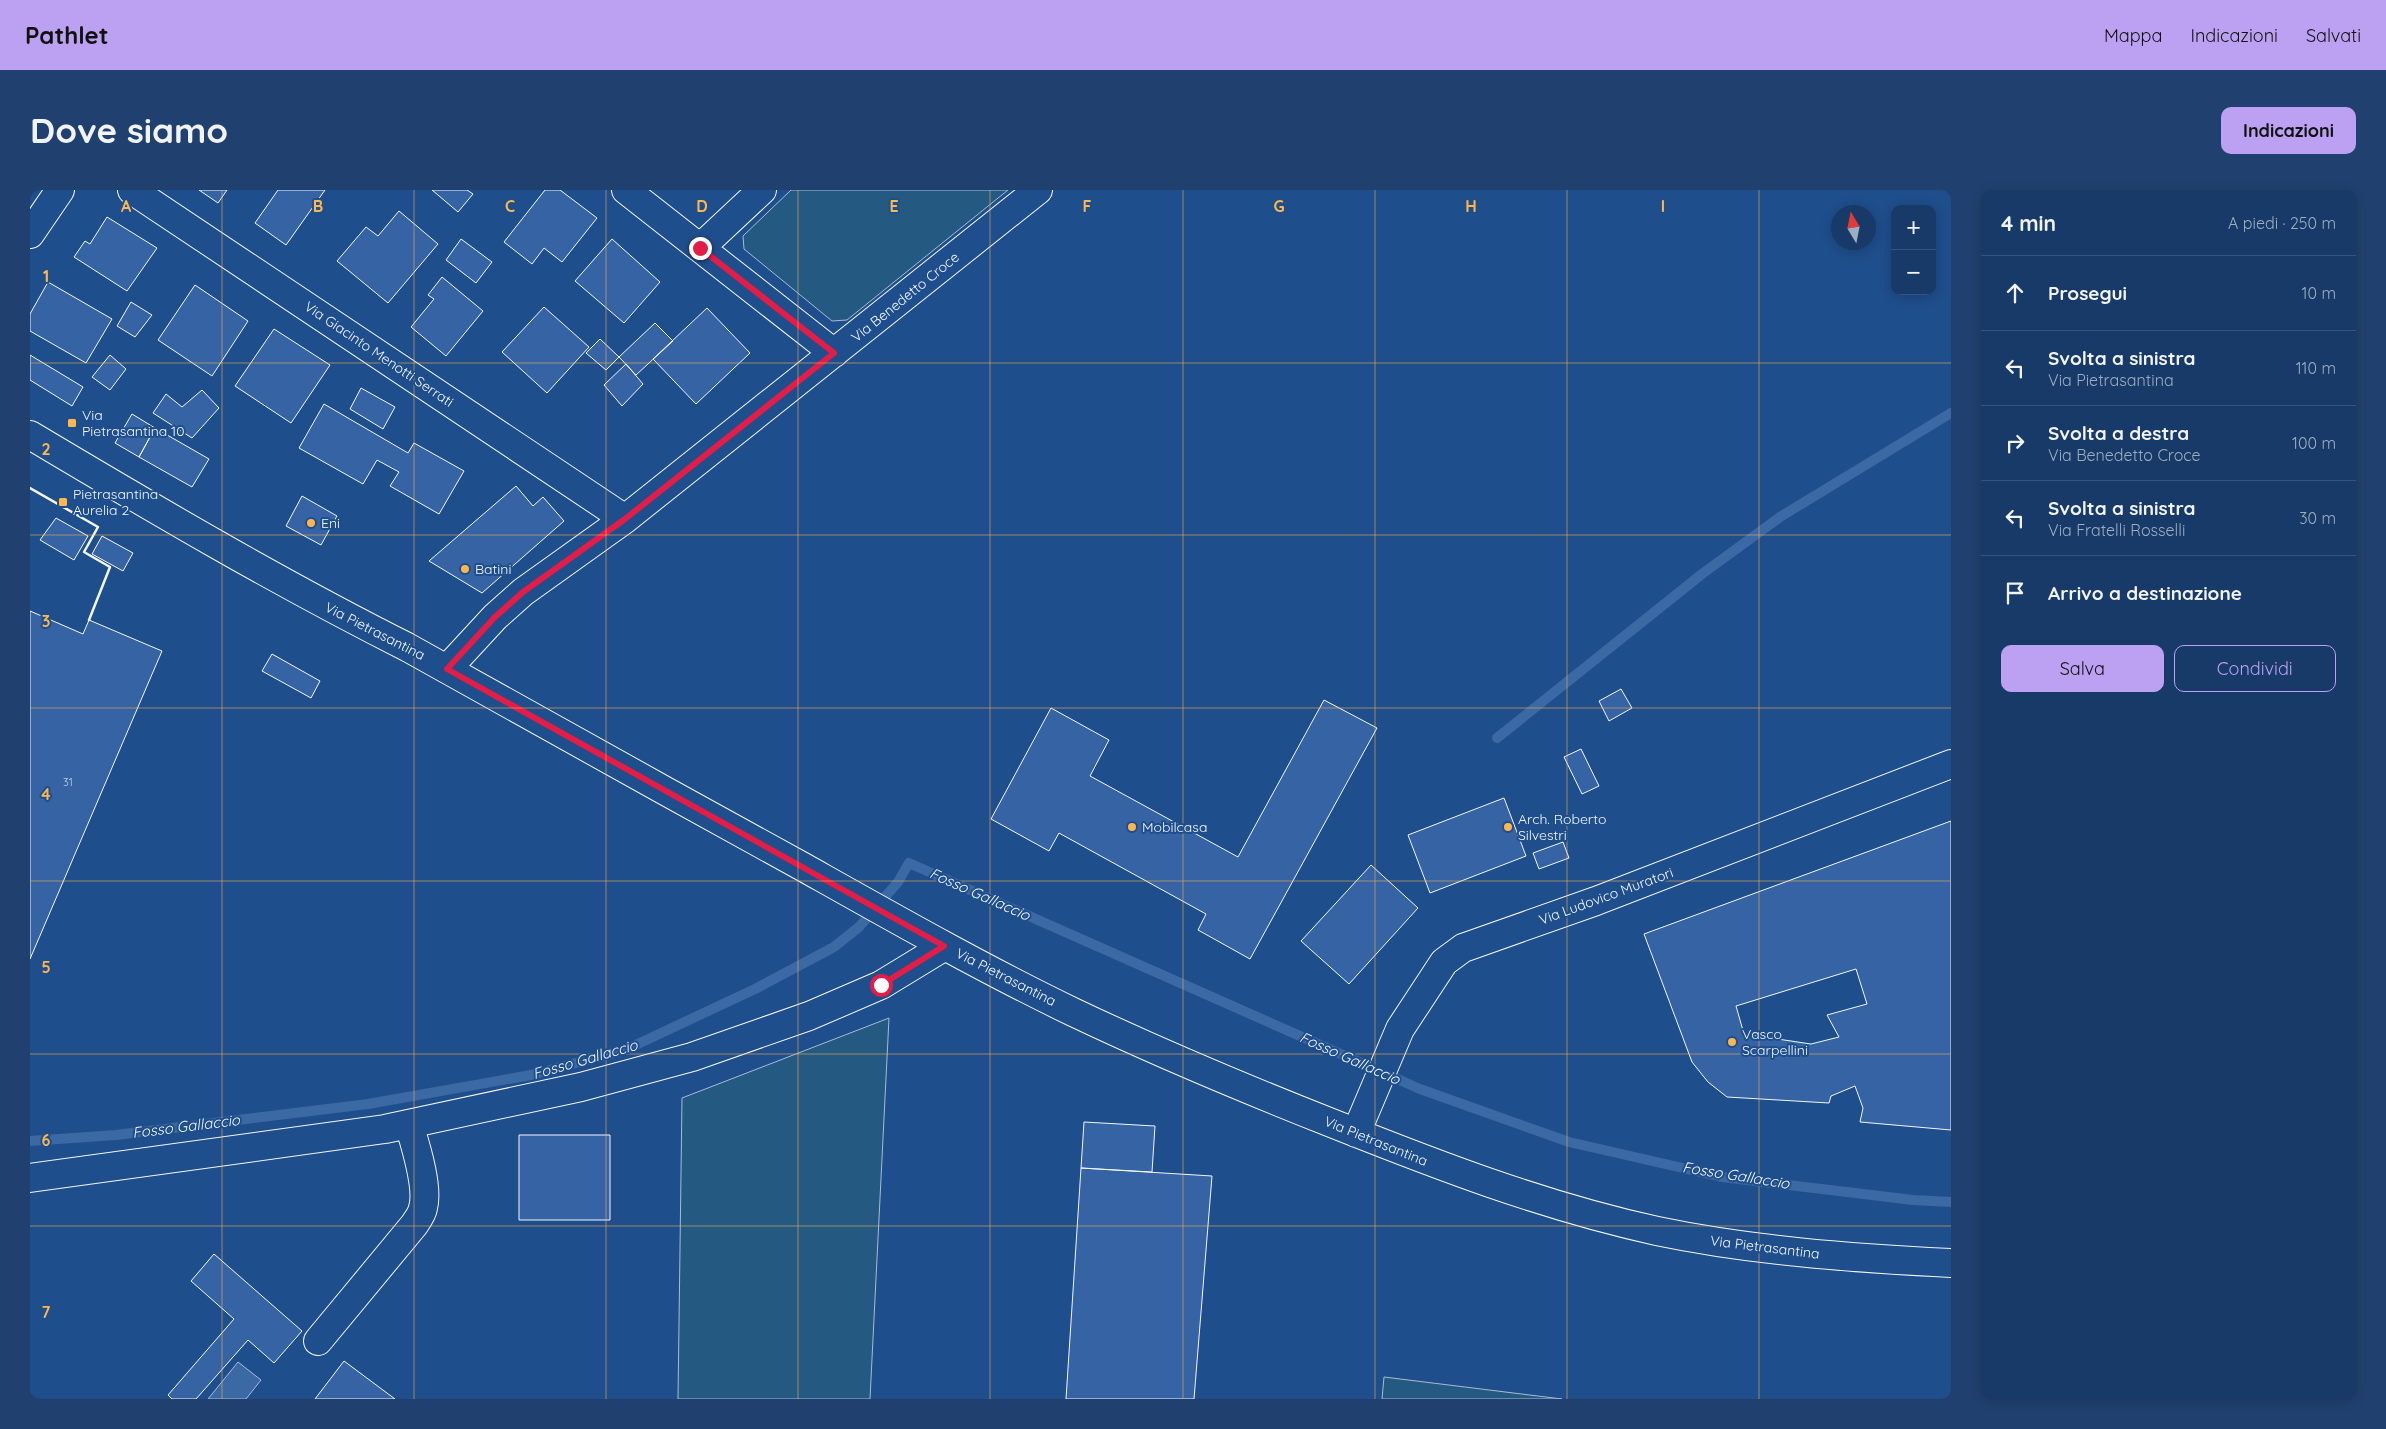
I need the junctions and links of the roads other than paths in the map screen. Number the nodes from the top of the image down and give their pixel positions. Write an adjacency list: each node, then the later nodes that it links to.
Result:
1 (60, 190): 6 (street)
2 (132, 190): 10 (street, Via Giacinto Menotti Serrati)
3 (626, 190): 7 (street)
4 (762, 190): 7 (street)
5 (1038, 190): 8 (street, Via Benedetto Croce)
6 (30, 234)
7 (700, 248): 8 (street)
8 (834, 353): 10 (street, Via Benedetto Croce)
9 (30, 435): 11 (street, Via Pietrasantina)
10 (625, 519): 11 (street, Via Benedetto Croce)
11 (447, 669): 13 (street, Via Pietrasantina)
12 (1951, 764): 15 (street, Via Ludovico Muratori)
13 (944, 946): 14 (street); 15 (street, Via Pietrasantina)
14 (409, 1124): 16 (street); 18 (street)
15 (1356, 1133): 17 (street, Via Pietrasantina)
16 (30, 1178)
17 (1951, 1263)
18 (318, 1341)

